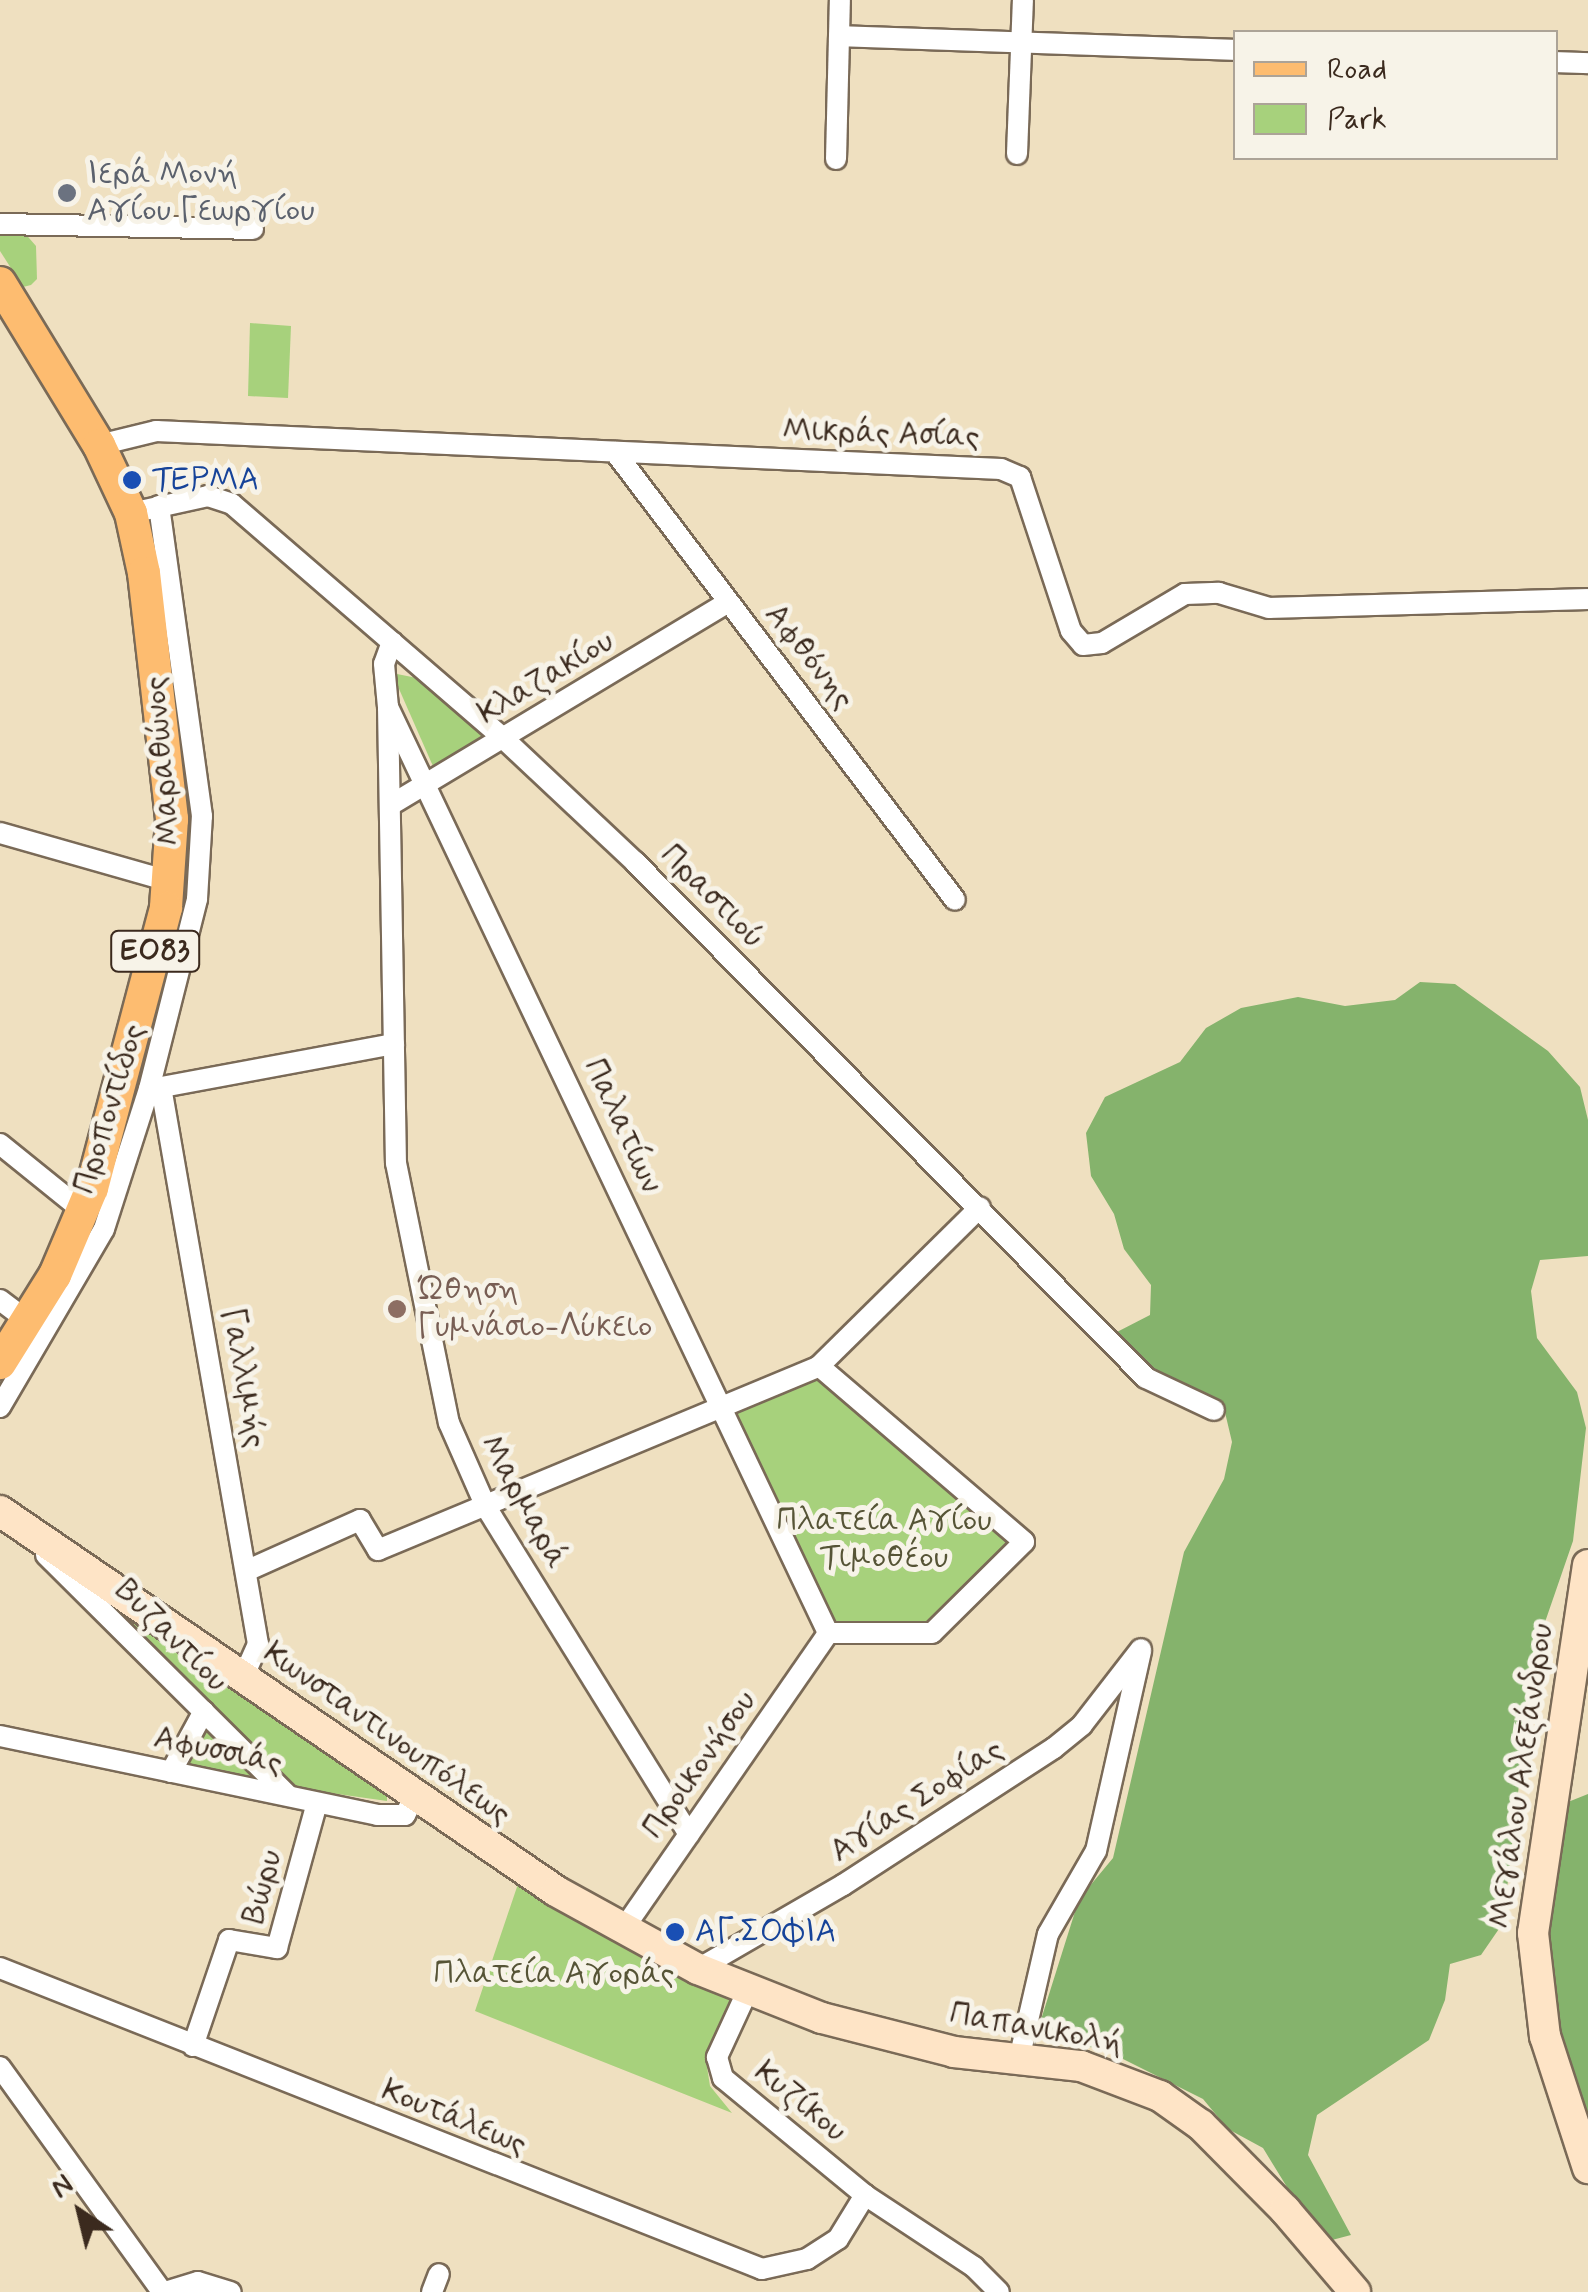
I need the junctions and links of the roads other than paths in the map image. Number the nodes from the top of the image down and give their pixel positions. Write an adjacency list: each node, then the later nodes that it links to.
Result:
1 (840, 0): 3 (street)
2 (1023, 0): 4 (street)
3 (839, 36): 4 (street); 9 (street)
4 (1021, 42): 5 (street); 8 (street)
5 (1233, 50)
6 (1558, 62): 7 (street)
7 (1588, 63)
8 (1016, 154)
9 (836, 159)
10 (0, 224): 11 (street)
11 (254, 229)
12 (0, 283): 13 (main road, Μαραθώνος / ΕΟ83)
13 (98, 445): 14 (street, Μικράς Ασίας); 17 (main road, Μαραθώνος / ΕΟ83)
14 (616, 452): 15 (street, Μικράς Ασίας); 16 (street, Αφθόνης)
15 (657, 455): 16 (street); 18 (street, Μικράς Ασίας)
16 (645, 490): 19 (street, Αφθόνης)
17 (145, 509): 20 (street, Πραστιού); 26 (main road, Μαραθώνος / ΕΟ83); 29 (street, Προποντίδος)
18 (1588, 599)
19 (727, 602): 22 (street, Κλαζακίου); 27 (street, Αφθόνης)
20 (392, 642): 21 (street, Παλατίων); 22 (street, Πραστιού)
21 (388, 707): 23 (street, Παλατίων); 24 (street, Μαρμαρά)
22 (504, 739): 23 (street, Κλαζακίου); 31 (street, Πραστιού)
23 (429, 783): 24 (street, Κλαζακίου); 38 (street, Παλατίων)
24 (394, 803): 28 (street, Μαρμαρά)
25 (0, 833): 26 (street)
26 (169, 881): 32 (main road, Μαραθώνος / ΕΟ83)
27 (955, 900)
28 (394, 1044): 29 (street); 40 (street, Μαρμαρά)
29 (155, 1088): 37 (street, Προποντίδος); 43 (street, Γαλλιμής)
30 (0, 1144): 32 (street)
31 (980, 1207): 36 (street); 39 (street, Πραστιού)
32 (83, 1212): 34 (main road, Μαραθώνος / ΕΟ83)
33 (0, 1300): 34 (street)
34 (27, 1320): 35 (main road, Μαραθώνος / ΕΟ83)
35 (0, 1363)
36 (819, 1366): 38 (street); 44 (street)
37 (0, 1407)
38 (721, 1409): 40 (street); 44 (street, Παλατίων)
39 (1214, 1410)
40 (486, 1507): 43 (street); 52 (street, Μαρμαρά)
41 (5, 1514): 45 (street, Κωνσταντινουπόλεως); 46 (street, Βυζαντίου)
42 (1588, 1566): 60 (street, Μεγάλου Αλεξάνδρου)
43 (246, 1571): 45 (street, Γαλλιμής)
44 (828, 1633): 52 (street, Προικονήσου)
45 (243, 1678): 50 (street, Κωνσταντινουπόλεως)
46 (204, 1711): 48 (street); 49 (street, Βυζαντίου)
47 (0, 1736): 48 (street, Αφυσσιάς)
48 (171, 1772): 49 (street, Αφυσσιάς)
49 (289, 1797): 51 (street, Αφυσσιάς)
50 (414, 1797): 51 (street, Αφυσσιάς); 53 (street, Κωνσταντινουπόλεως)
51 (318, 1803): 57 (street, Βώρυ)
52 (689, 1834): 53 (street, Προικονήσου)
53 (622, 1931): 55 (street, Κωνσταντινουπόλεως)
54 (0, 1968): 57 (street, Κουτάλεως)
55 (698, 1969): 56 (street, Κωνσταντινουπόλεως); 58 (street, Αγίας Σοφίας)
56 (747, 1992): 58 (street, Παπανικολή); 61 (street, Κυζίκου)
57 (193, 2046): 61 (street, Κουτάλεως)
58 (1020, 2056): 65 (street, Παπανικολή)
59 (0, 2068): 62 (street)
60 (1588, 2168)
61 (865, 2195): 64 (street)
62 (164, 2292): 63 (street)
63 (231, 2292)
64 (999, 2292)
65 (1355, 2292)

